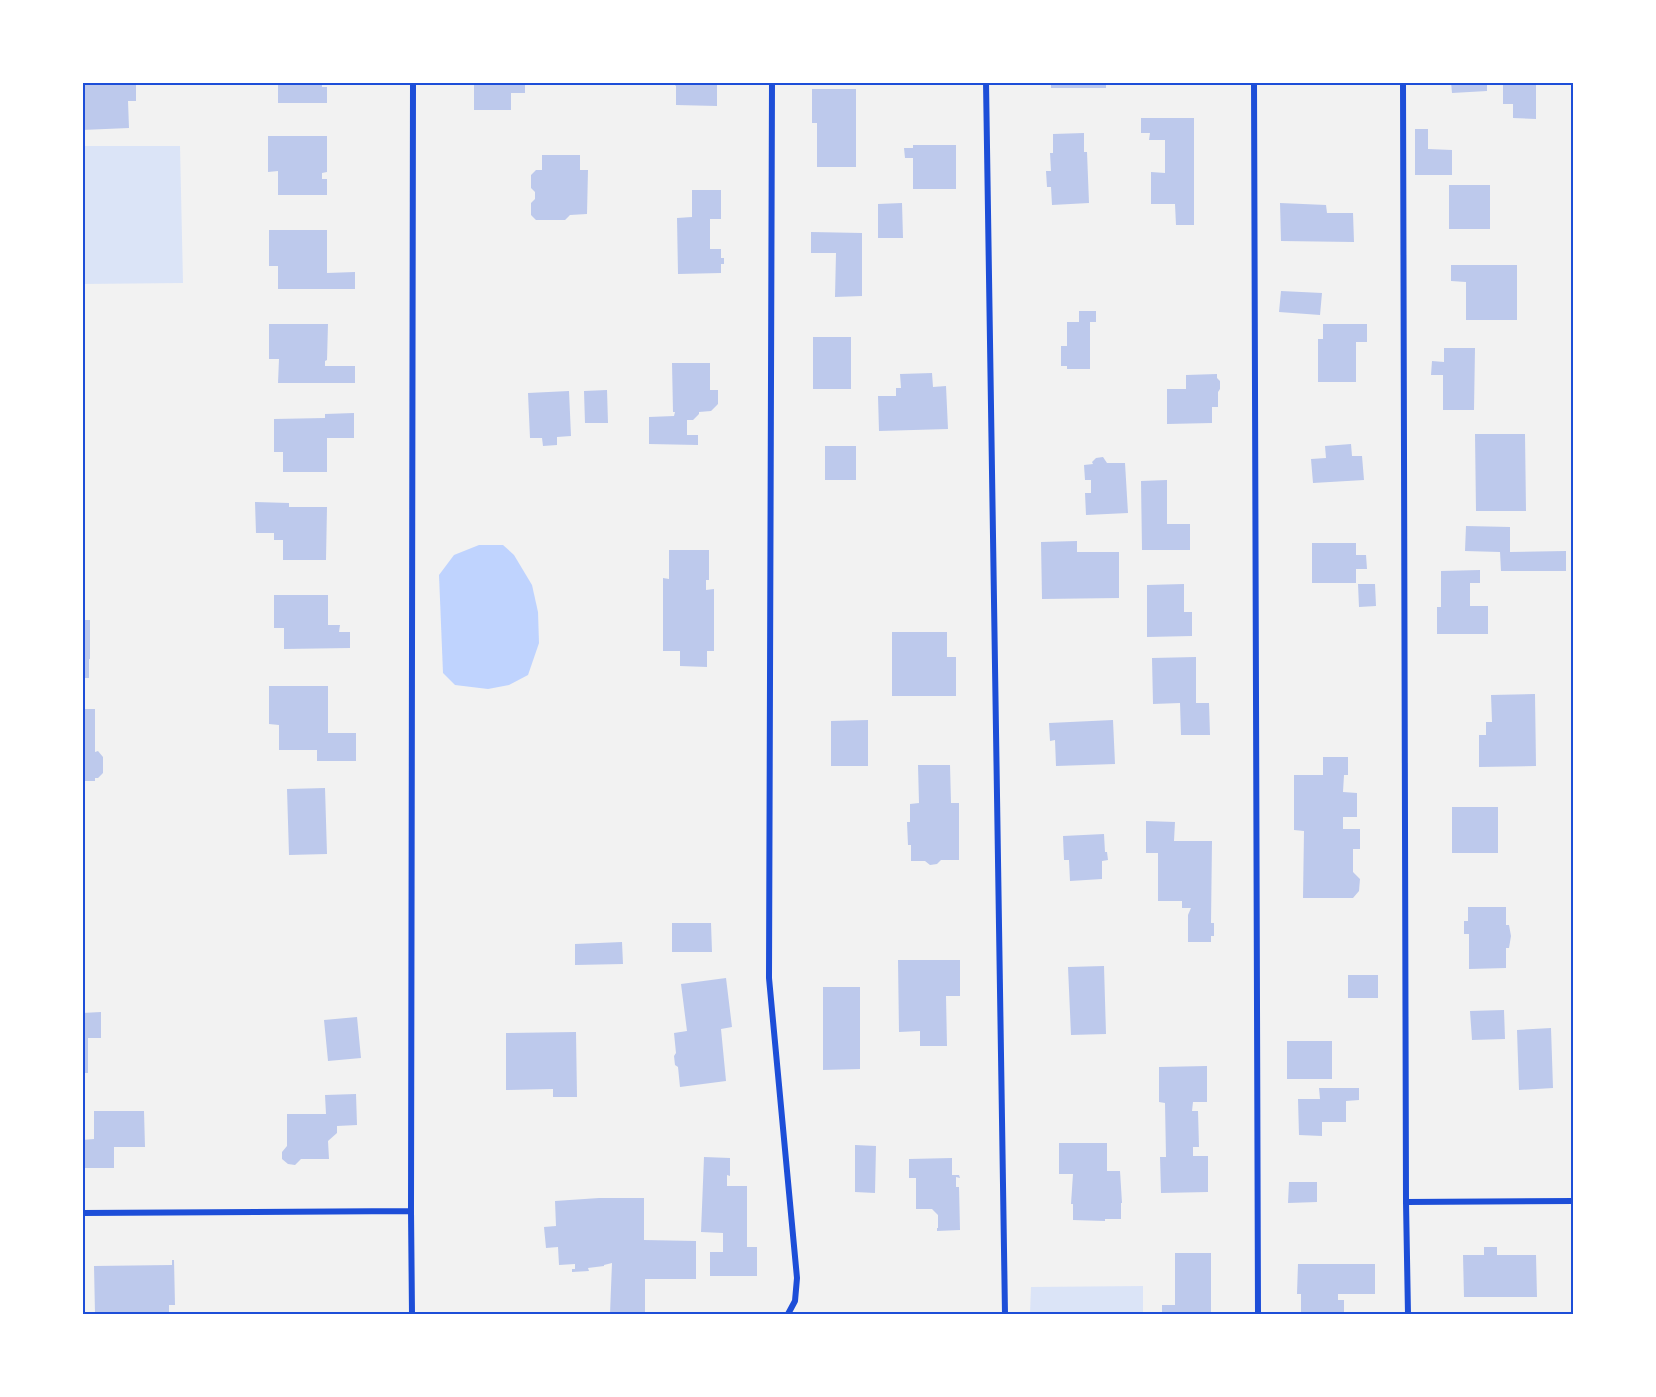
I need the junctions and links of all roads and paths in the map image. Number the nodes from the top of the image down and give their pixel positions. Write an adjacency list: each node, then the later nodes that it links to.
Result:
1 (413, 82): 8 (street)
2 (772, 82): 11 (street)
3 (986, 82): 12 (street)
4 (1254, 82): 13 (street)
5 (1403, 82): 7 (street)
6 (1574, 1201): 7 (street)
7 (1406, 1202): 14 (street)
8 (411, 1211): 9 (street); 10 (street)
9 (82, 1213)
10 (412, 1314)
11 (788, 1314)
12 (1005, 1314)
13 (1258, 1314)
14 (1408, 1314)

